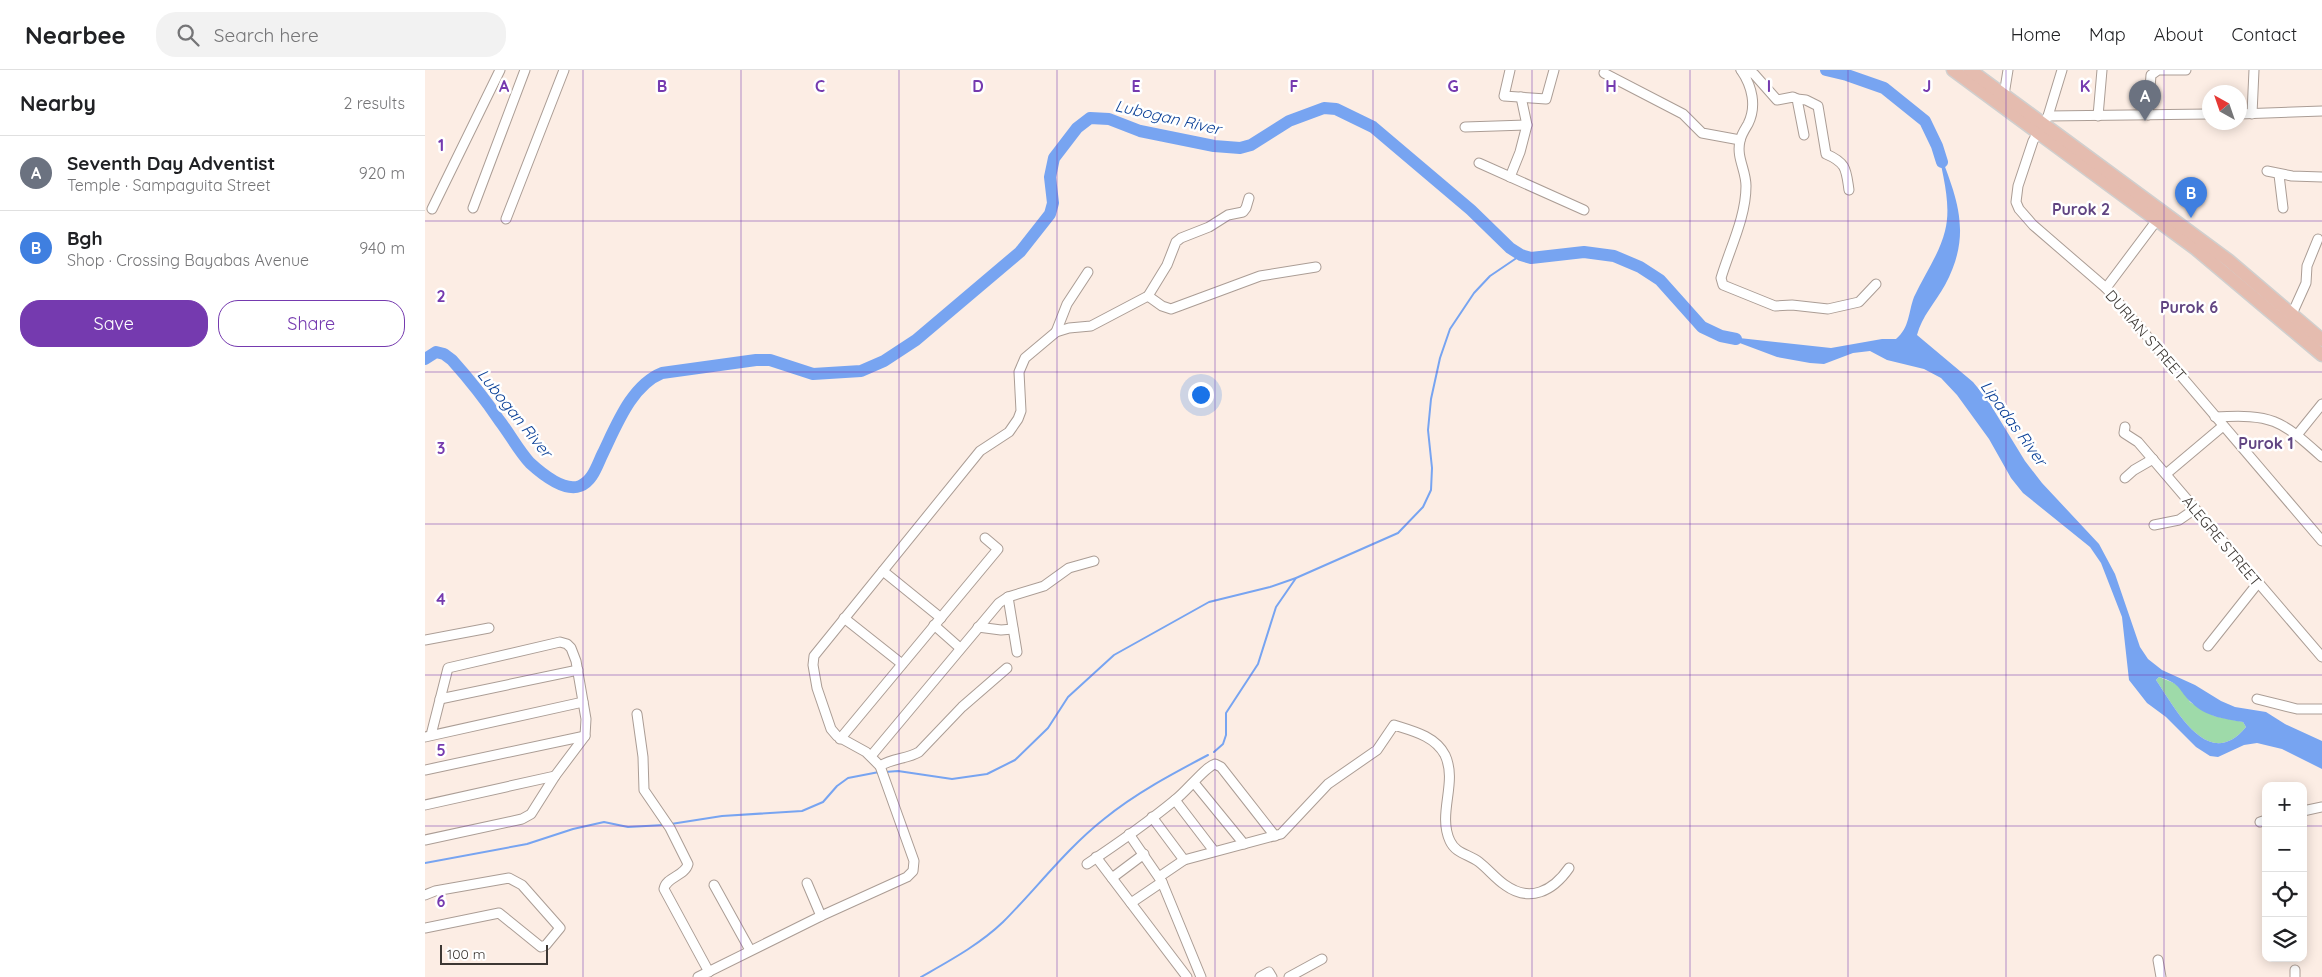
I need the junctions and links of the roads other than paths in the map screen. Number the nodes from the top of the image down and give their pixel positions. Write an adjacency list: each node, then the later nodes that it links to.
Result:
1 (500, 70): 38 (street)
2 (525, 70): 36 (street)
3 (563, 70): 41 (street)
4 (1510, 70): 16 (street)
5 (1554, 70): 16 (street)
6 (1741, 70): 17 (street); 28 (street)
7 (1953, 70): 24 (main road)
8 (1970, 70): 15 (main road)
9 (2008, 70): 15 (street)
10 (2062, 70): 24 (street, DURIAN STREET)
11 (2102, 70): 23 (street)
12 (2186, 70): 22 (street)
13 (2254, 70): 21 (street)
14 (1604, 74): 28 (street)
15 (2004, 95): 24 (main road)
16 (1521, 97): 25 (street)
17 (1797, 99): 27 (street); 34 (street)
18 (2322, 111): 21 (street)
19 (2202, 114): 22 (street)
20 (2247, 114): 21 (street)
21 (2252, 114)
22 (2149, 115): 23 (street)
23 (2098, 116): 24 (street)
24 (2043, 124): 40 (main road); 46 (street, DURIAN STREET)
25 (1527, 125): 26 (street); 32 (street)
26 (1465, 127)
27 (1803, 135)
28 (1740, 140): 45 (street)
29 (1479, 163): 32 (street)
30 (2267, 172): 31 (street)
31 (2279, 175): 33 (street); 37 (street)
32 (1510, 177): 39 (street)
33 (2322, 177)
34 (1849, 190)
35 (1249, 198): 47 (street)
36 (473, 208)
37 (2283, 208)
38 (432, 209)
39 (1584, 210)
40 (2160, 216): 46 (street); 48 (main road); 51 (main road)
41 (506, 219)
42 (2319, 239): 48 (street)
43 (1316, 267): 47 (street)
44 (1088, 272): 49 (street)
45 (1876, 284)
46 (2106, 288): 53 (street, DURIAN STREET)
47 (1148, 296): 49 (street)
48 (2292, 314): 50 (main road)
49 (1056, 332): 66 (street)
50 (2322, 340)
51 (2322, 355)
52 (2322, 404): 56 (street)
53 (2215, 416): 55 (street, DURIAN STREET); 56 (street)
54 (2125, 426): 58 (street, ALEGRE STREET)
55 (2223, 426): 59 (street); 64 (street, DURIAN STREET)
56 (2297, 435): 57 (street)
57 (2322, 457)
58 (2153, 459): 59 (street, ALEGRE STREET); 60 (street)
59 (2166, 474): 61 (street, ALEGRE STREET)
60 (2125, 478)
61 (2195, 509): 62 (street); 67 (street, ALEGRE STREET)
62 (2154, 526)
63 (985, 538): 70 (street)
64 (2322, 541)
65 (1094, 560): 68 (street)
66 (883, 571): 69 (street); 70 (street)
67 (2258, 583): 76 (street); 79 (street, ALEGRE STREET)
68 (1008, 597): 72 (street); 74 (street)
69 (844, 618): 80 (street); 90 (street)
70 (941, 618): 71 (street)
71 (934, 625): 77 (street); 80 (street)
72 (978, 627): 74 (street); 77 (street)
73 (489, 628): 75 (street)
74 (1013, 629): 78 (street)
75 (425, 640)
76 (2208, 646)
77 (960, 648): 91 (street)
78 (1017, 652)
79 (2322, 657)
80 (902, 664): 90 (street)
81 (1007, 668): 92 (street)
82 (578, 670): 83 (street); 83 (street); 85 (street)
83 (440, 699): 88 (street)
84 (2257, 699): 86 (street)
85 (583, 702): 88 (street); 89 (street)
86 (2322, 709)
87 (637, 714): 122 (street)
88 (428, 736)
89 (585, 736): 93 (street); 94 (street)
90 (840, 739): 91 (street)
91 (871, 756): 92 (street)
92 (880, 766): 117 (street)
93 (425, 770)
94 (555, 776): 97 (street); 103 (street)
95 (1195, 784): 96 (street); 102 (street); 104 (street)
96 (1175, 800): 100 (street); 105 (street)
97 (425, 805)
98 (2322, 807): 99 (street)
99 (2307, 810)
100 (1152, 817): 101 (street); 108 (street)
101 (1129, 834): 106 (street); 107 (street)
102 (1275, 836): 104 (street); 110 (street)
103 (425, 840)
104 (1244, 844): 105 (street)
105 (1214, 851): 108 (street)
106 (1144, 854): 111 (street); 112 (street)
107 (1096, 857): 109 (street); 111 (street)
108 (1184, 860): 112 (street)
109 (1087, 864)
110 (1569, 868)
111 (1112, 878): 116 (street)
112 (1160, 879): 116 (street); 125 (street)
113 (807, 883): 117 (street)
114 (715, 885): 119 (street)
115 (425, 895): 118 (street)
116 (1131, 903): 124 (street)
117 (821, 916): 119 (street)
118 (425, 928)
119 (750, 950): 122 (street)
120 (1322, 959): 128 (street)
121 (2158, 960): 129 (street)
122 (708, 974): 123 (street)
123 (698, 977)
124 (1187, 977)
125 (1200, 977)
126 (1260, 977): 127 (street)
127 (1272, 977)
128 (1289, 977)
129 (2161, 977)

